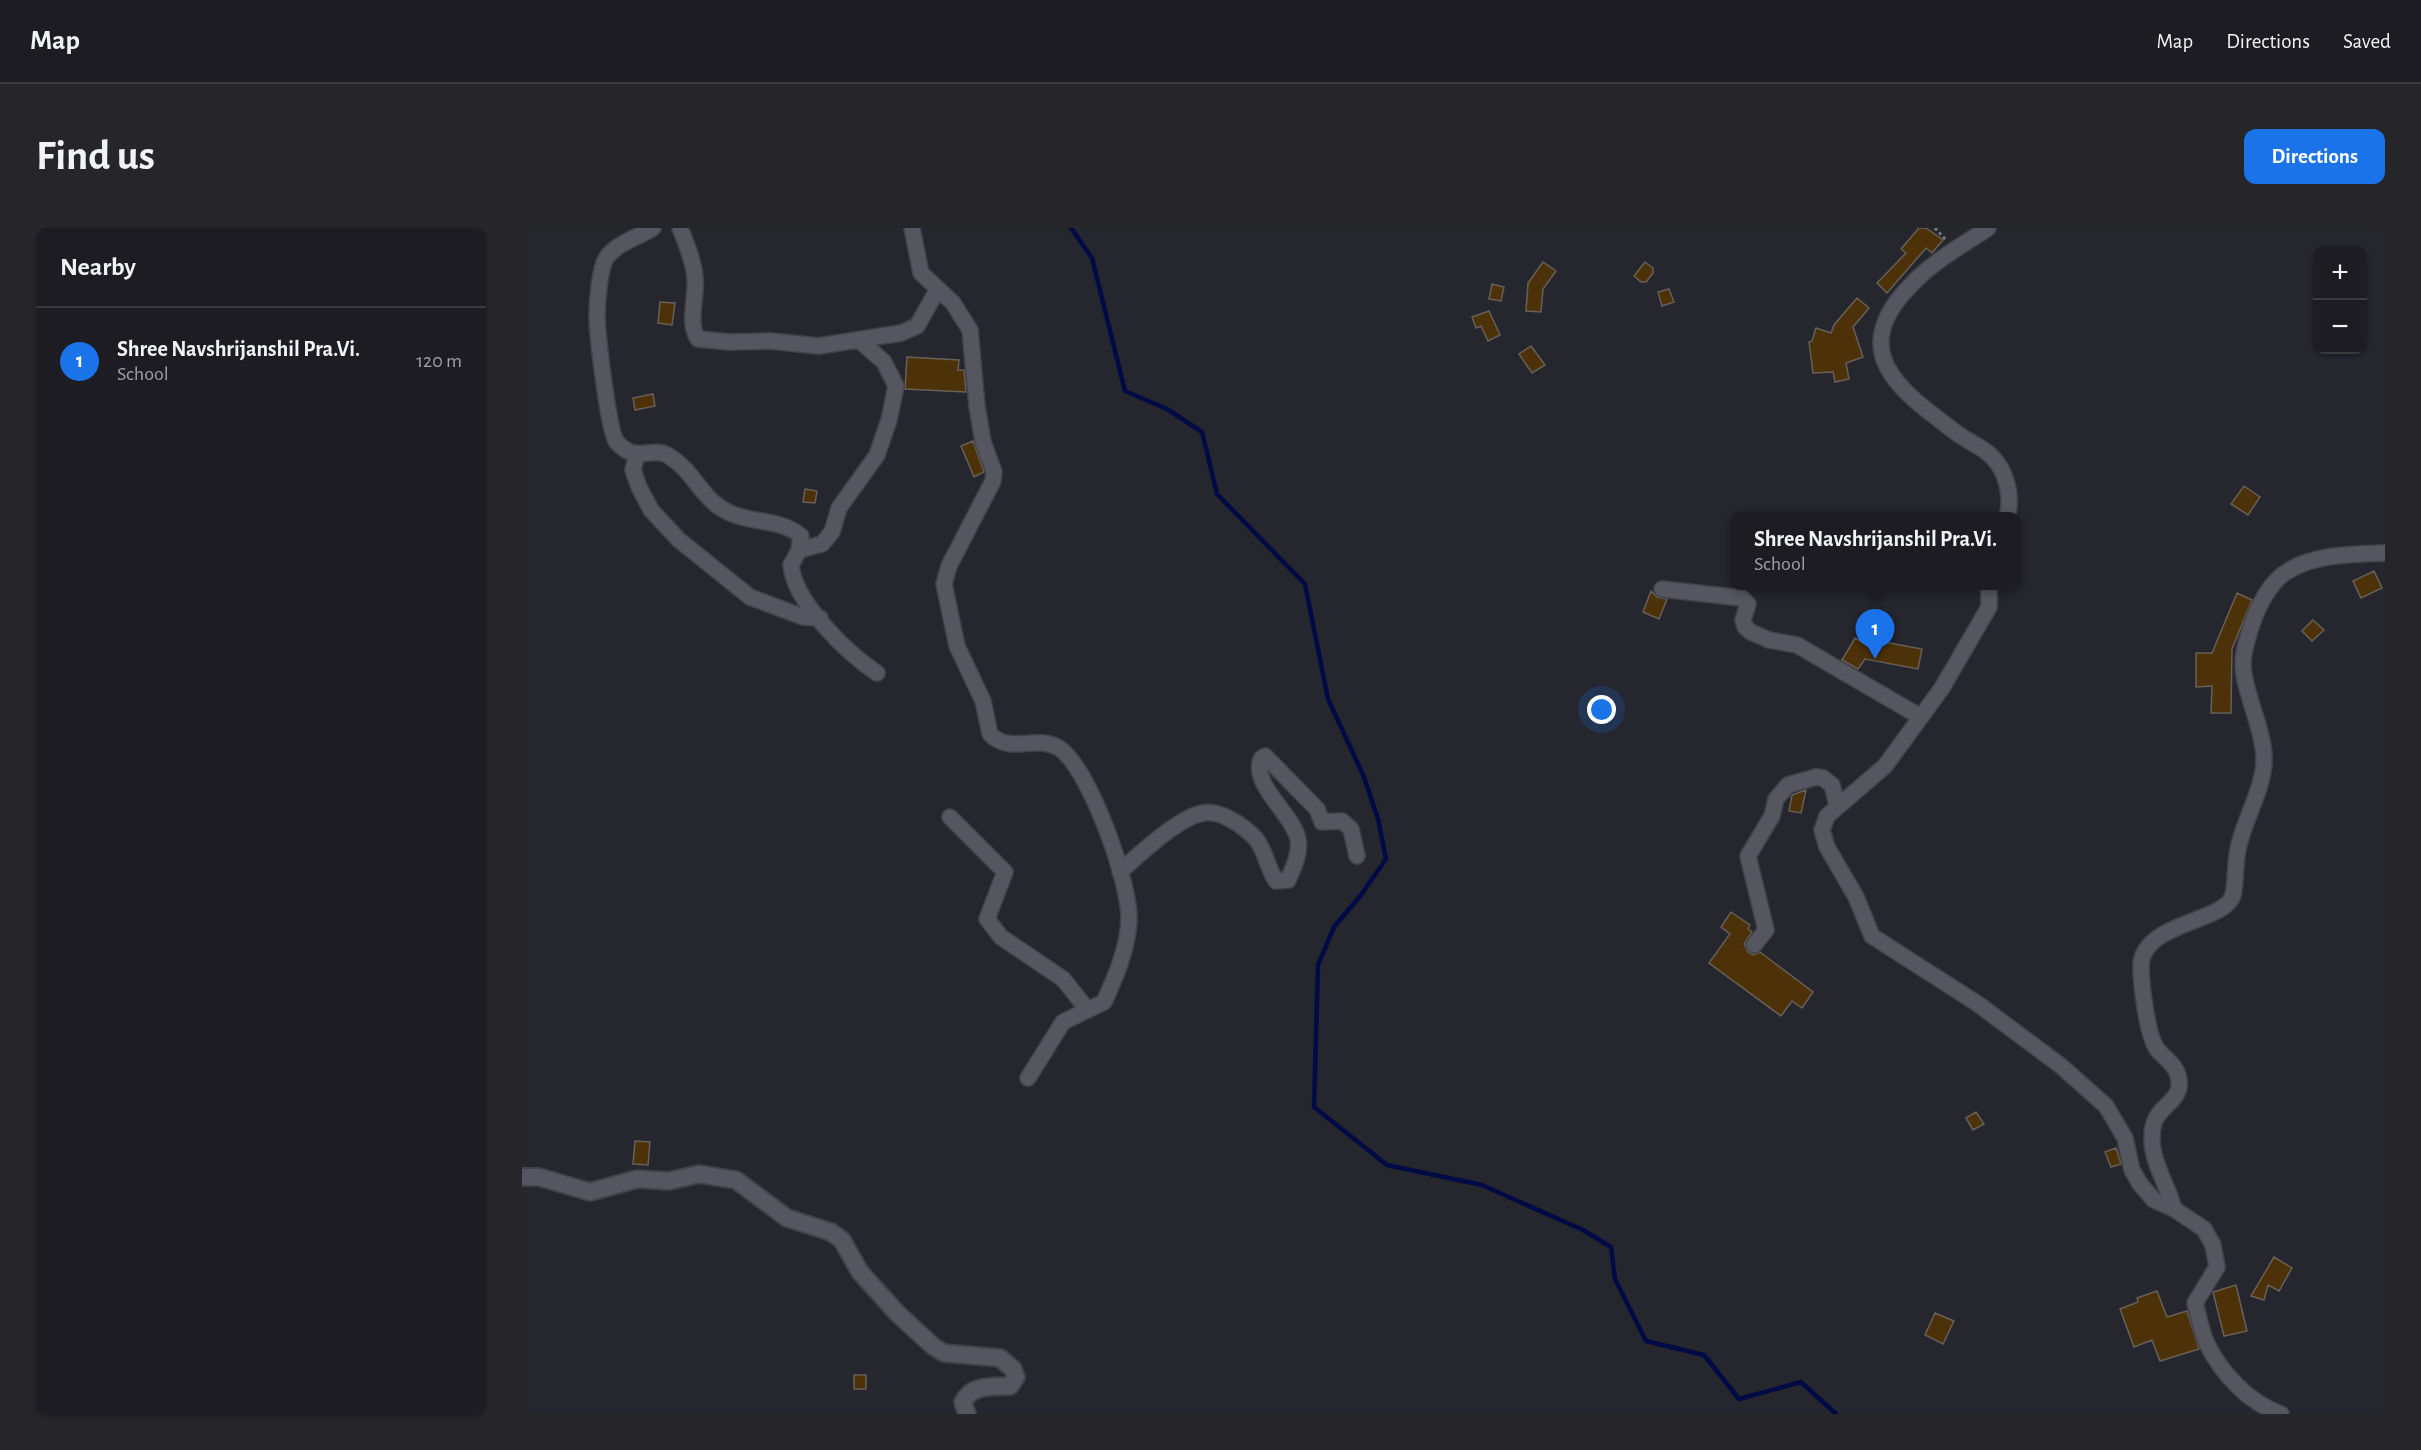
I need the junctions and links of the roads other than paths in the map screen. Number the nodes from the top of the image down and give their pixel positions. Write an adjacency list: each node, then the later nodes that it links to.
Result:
1 (653, 228): 7 (street)
2 (680, 228): 6 (street)
3 (912, 228): 5 (street)
4 (1988, 228): 8 (street)
5 (938, 289): 6 (street); 19 (street)
6 (859, 339): 9 (street)
7 (637, 454): 9 (street); 13 (street)
8 (2008, 512)
9 (799, 550): 13 (street)
10 (2385, 553): 24 (street)
11 (1662, 589): 15 (street)
12 (1989, 590): 15 (street)
13 (820, 618): 14 (street)
14 (877, 673)
15 (1919, 716): 16 (street)
16 (1837, 806): 20 (street); 24 (street)
17 (950, 817): 21 (street)
18 (1357, 856): 19 (street)
19 (1120, 872): 21 (street)
20 (1754, 945)
21 (1087, 1009): 22 (street)
22 (1028, 1078)
23 (522, 1177): 25 (street)
24 (2174, 1209): 26 (street)
25 (968, 1414)
26 (2282, 1414)

